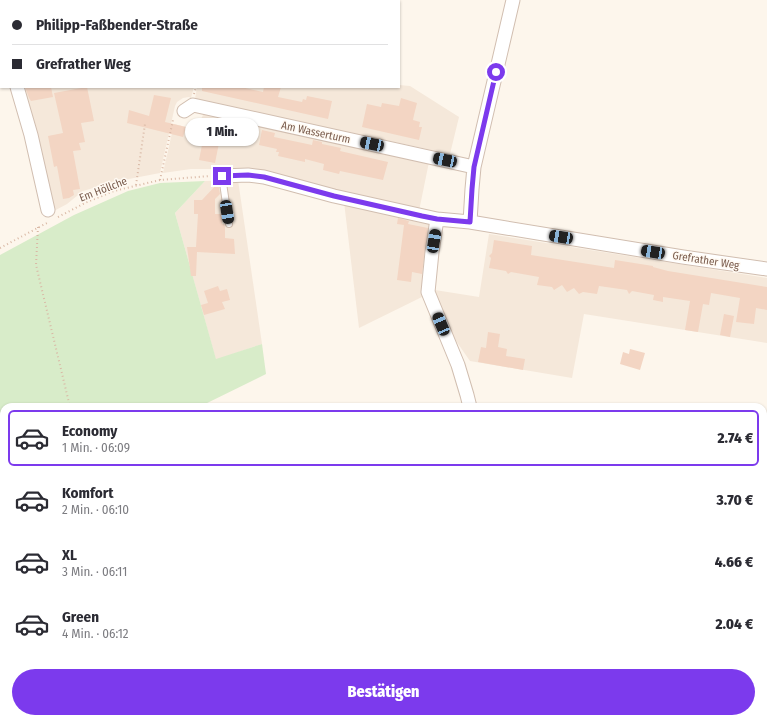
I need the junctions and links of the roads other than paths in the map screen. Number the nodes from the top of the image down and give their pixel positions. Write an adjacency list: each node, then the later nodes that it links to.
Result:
1 (512, 0): 4 (street)
2 (17, 88): 6 (street)
3 (184, 112): 4 (street, Am Wasserturm)
4 (474, 167): 8 (street)
5 (222, 176): 7 (street, Grefrather Weg); 9 (lane)
6 (52, 216)
7 (437, 219): 8 (street, Grefrather Weg); 11 (street)
8 (470, 222): 10 (street, Grefrather Weg)
9 (229, 224)
10 (767, 269)
11 (469, 403)

